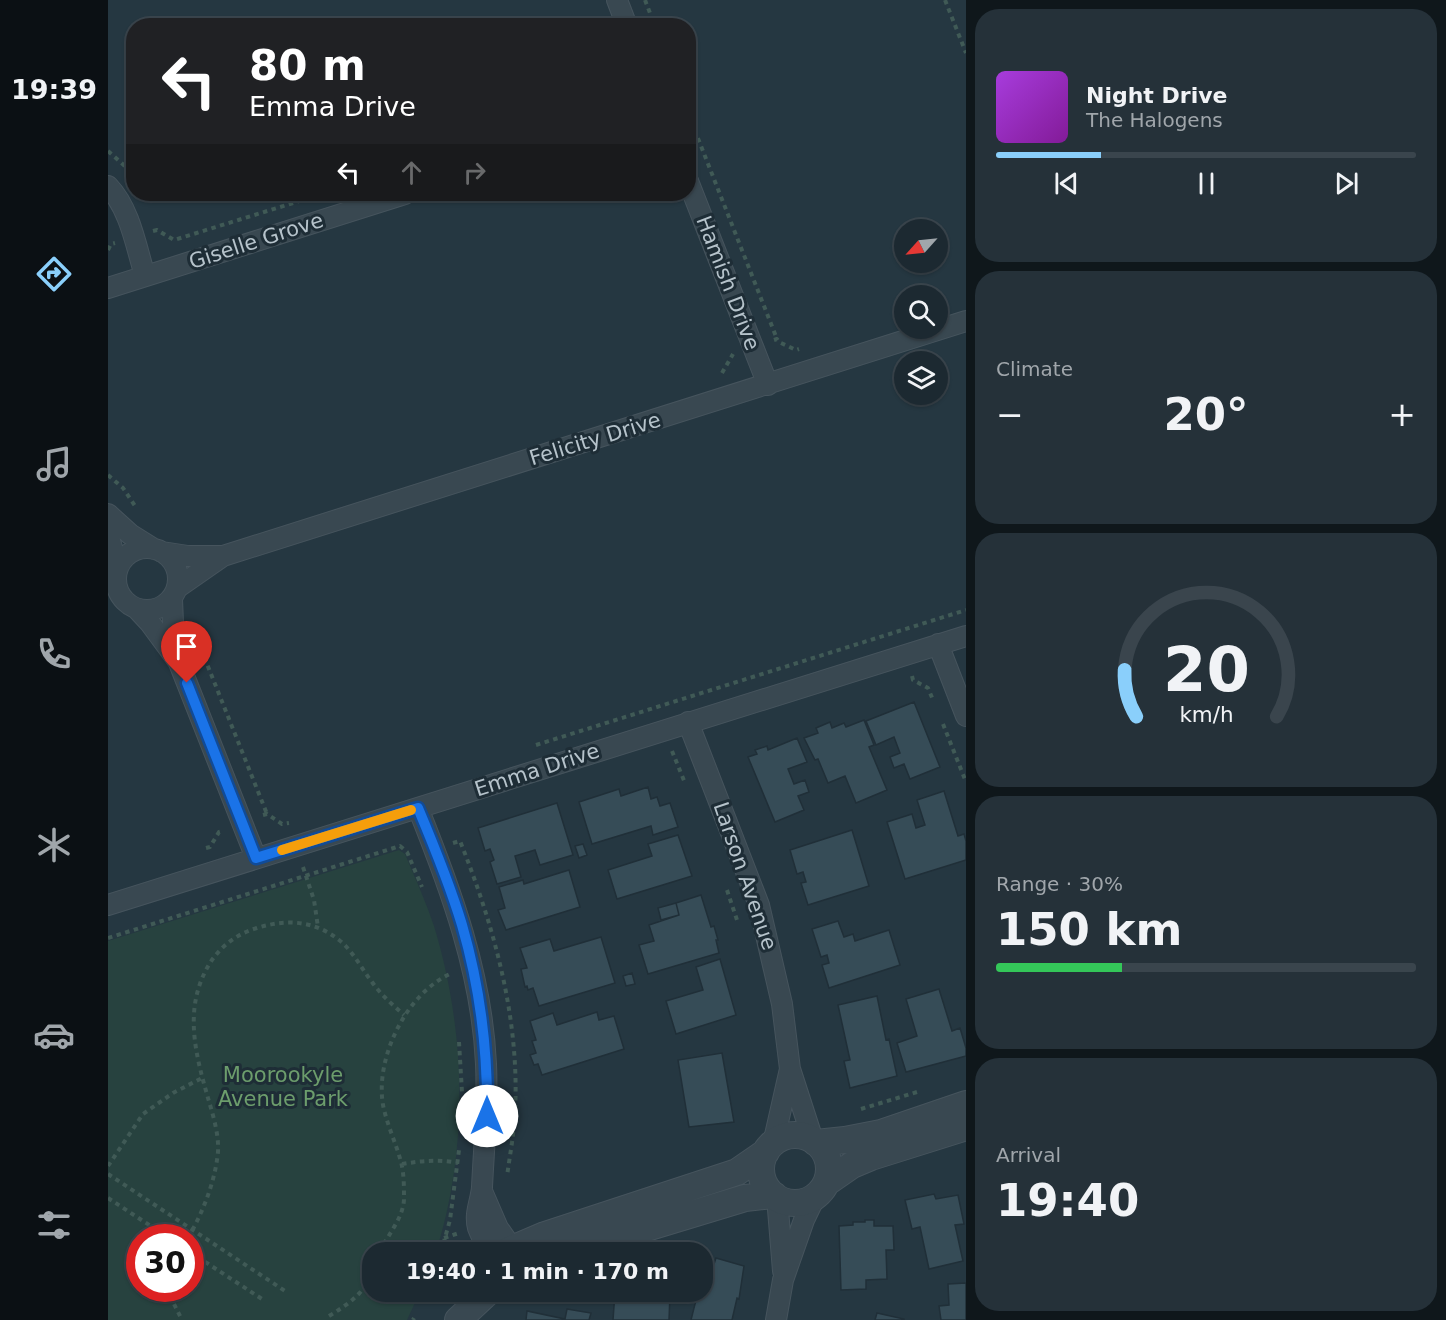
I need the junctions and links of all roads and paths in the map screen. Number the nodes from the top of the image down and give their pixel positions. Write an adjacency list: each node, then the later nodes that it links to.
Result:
1 (617, 0): 4 (street)
2 (645, 0): 5 (path)
3 (945, 0): 6 (path)
4 (624, 18)
5 (652, 18)
6 (966, 53)
7 (696, 133): 19 (path)
8 (108, 151): 9 (path)
9 (126, 167)
10 (108, 186): 14 (street)
11 (299, 201): 14 (path)
12 (383, 201): 16 (street, Giselle Grove)
13 (696, 201): 21 (street, Hamish Drive)
14 (133, 237): 15 (path); 16 (street)
15 (108, 250)
16 (146, 276): 17 (street, Giselle Grove)
17 (108, 288)
18 (966, 321): 23 (street, Felicity Drive)
19 (777, 339): 20 (path); 21 (path)
20 (807, 346)
21 (753, 348): 22 (path); 23 (street, Hamish Drive)
22 (712, 376)
23 (768, 385): 29 (street, Felicity Drive)
24 (108, 475): 25 (path)
25 (136, 507)
26 (108, 514): 28 (street)
27 (108, 534): 30 (street)
28 (158, 550): 29 (street, Felicity Drive); 30 (street); 31 (street)
29 (223, 556): 31 (street, Felicity Drive)
30 (114, 574): 32 (street)
31 (175, 593): 32 (street); 39 (street)
32 (124, 605): 39 (street)
33 (966, 609): 34 (path)
34 (897, 631): 38 (path); 40 (path)
35 (966, 636): 37 (street, Emma Drive)
36 (199, 642): 50 (path)
37 (938, 644): 38 (street, Emma Drive); 42 (street)
38 (905, 655): 41 (path); 44 (street, Emma Drive)
39 (179, 663): 52 (street)
40 (656, 707): 45 (path); 46 (path)
41 (937, 709)
42 (966, 716)
43 (941, 719): 47 (path)
44 (688, 722): 45 (street, Emma Drive); 69 (street, Larson Avenue)
45 (665, 730): 48 (path); 49 (street, Emma Drive)
46 (531, 746)
47 (966, 782)
48 (689, 793)
49 (418, 808): 54 (street, Emma Drive); 82 (street)
50 (267, 814): 52 (path); 53 (path)
51 (298, 820): 53 (path)
52 (243, 822): 55 (path); 56 (street)
53 (288, 823): 54 (path)
54 (296, 845): 56 (street, Emma Drive); 57 (path)
55 (198, 851)
56 (256, 858): 60 (street, Emma Drive)
57 (306, 876): 59 (path); 62 (path); 63 (path)
58 (725, 884): 61 (path)
59 (422, 888)
60 (108, 905)
61 (739, 925)
62 (318, 927): 67 (path); 70 (path)
63 (108, 938)
64 (447, 963): 65 (path)
65 (450, 975): 66 (path); 67 (path)
66 (452, 986)
67 (404, 1015): 80 (path)
68 (459, 1035): 72 (path)
69 (790, 1069): 76 (street, Larson Avenue); 78 (street, Larson Avenue)
70 (202, 1078): 81 (path); 89 (path)
71 (921, 1090): 74 (path)
72 (462, 1102)
73 (966, 1104): 76 (street)
74 (854, 1111)
75 (966, 1127): 84 (street)
76 (814, 1141): 78 (street); 84 (street)
77 (460, 1142): 79 (path)
78 (769, 1148): 85 (street); 94 (street)
79 (458, 1163): 80 (path); 82 (path); 92 (path)
80 (402, 1164): 91 (path)
81 (108, 1166)
82 (483, 1167): 93 (street)
83 (108, 1174): 88 (path)
84 (821, 1189): 85 (street); 97 (street)
85 (775, 1196): 95 (street); 97 (street)
86 (108, 1198): 87 (path)
87 (148, 1224)
88 (183, 1224)
89 (195, 1224)
90 (204, 1238): 98 (path)
91 (385, 1242)
92 (444, 1242)
93 (502, 1242)
94 (528, 1242)
95 (600, 1242)
96 (204, 1261): 100 (path)
97 (783, 1280): 107 (street)
98 (285, 1291)
99 (362, 1291): 104 (path)
100 (262, 1299)
101 (173, 1302): 105 (path)
102 (462, 1302): 106 (street)
103 (477, 1302): 106 (street)
104 (329, 1317)
105 (182, 1320)
106 (456, 1320)
107 (776, 1320)

